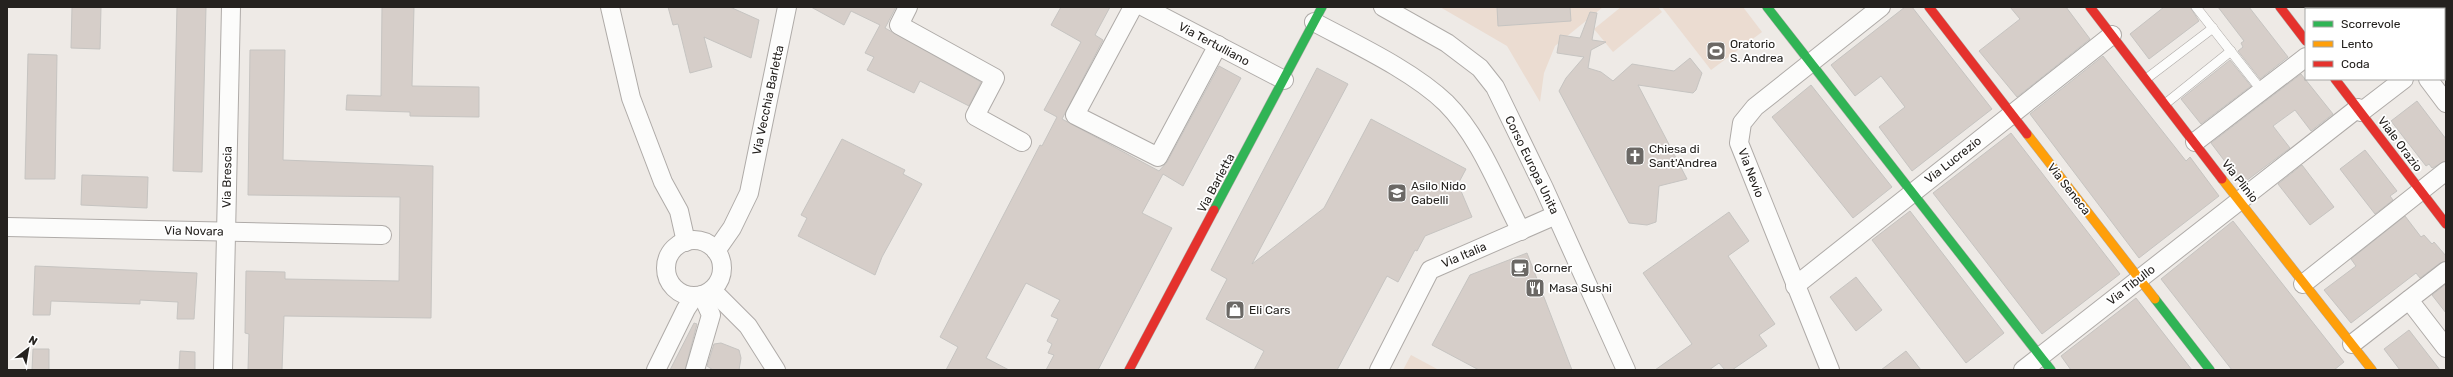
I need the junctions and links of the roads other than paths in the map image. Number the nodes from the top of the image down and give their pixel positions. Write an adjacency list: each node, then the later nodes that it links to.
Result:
1 (231, 7): 42 (street, Via Brescia)
2 (610, 7): 44 (street)
3 (787, 7): 45 (street, Via Vecchia Barletta)
4 (908, 7): 32 (street)
5 (1133, 7): 18 (street)
6 (1144, 7): 18 (street, Via Tertulliano)
7 (1383, 7): 38 (street, Corso Europa Unita)
8 (1767, 7): 21 (street)
9 (1881, 7): 21 (street)
10 (1929, 7): 31 (street, Via Seneca)
11 (2090, 7): 16 (street, Via Plinio)
12 (2196, 7): 15 (lane)
13 (2280, 7): 17 (street)
14 (1318, 14): 23 (street, Via Barletta); 41 (street)
15 (2212, 28): 19 (lane); 22 (lane)
16 (2112, 35): 22 (street, Via Plinio); 31 (street, Via Lucrezio)
17 (2305, 40)
18 (1218, 46): 23 (street, Via Tertulliano)
19 (2231, 51): 27 (lane); 29 (lane)
20 (2305, 58): 27 (street)
21 (1812, 64): 36 (street); 49 (street, Via Nevio)
22 (2146, 79): 29 (street, Via Plinio)
23 (1284, 80): 61 (street, Via Barletta)
24 (2336, 80): 30 (street, Viale Orazio)
25 (2403, 80): 30 (street, Via Tibullo)
26 (2429, 80): 28 (street)
27 (2262, 91): 33 (street)
28 (2446, 103)
29 (2165, 104): 33 (street, Via Plinio)
30 (2359, 110): 35 (street, Viale Orazio); 37 (street, Via Tibullo)
31 (2012, 115): 36 (street, Via Lucrezio); 47 (street, Via Seneca)
32 (1022, 142)
33 (2195, 142): 37 (street, Via Plinio)
34 (2446, 171): 35 (street)
35 (2420, 191): 39 (street, Viale Orazio); 48 (street)
36 (1911, 193): 49 (street, Via Lucrezio); 54 (street)
37 (2240, 200): 47 (street, Via Tibullo); 48 (street, Via Plinio)
38 (1556, 215): 41 (street, Via Italia); 63 (street, Corso Europa Unita)
39 (2446, 224)
40 (7, 227): 42 (street, Via Novara)
41 (1521, 231): 62 (street, Via Italia)
42 (226, 232): 43 (street, Via Novara); 57 (street, Via Brescia)
43 (382, 235)
44 (686, 242): 45 (street); 50 (street)
45 (716, 251): 50 (street)
46 (2446, 271): 51 (street)
47 (2139, 279): 54 (street, Via Tibullo); 66 (street, Via Seneca)
48 (2303, 284): 52 (street, Via Plinio)
49 (1795, 286): 55 (street, Via Nevio)
50 (696, 297): 58 (street); 59 (street); 60 (street)
51 (2409, 300): 52 (street); 53 (street)
52 (2352, 344): 56 (street, Via Plinio)
53 (2446, 348)
54 (2040, 356): 64 (street, Via Tibullo); 65 (street)
55 (1824, 368)
56 (2365, 368)
57 (223, 370)
58 (656, 370)
59 (695, 370)
60 (776, 370)
61 (1129, 370)
62 (1379, 370)
63 (1626, 370)
64 (2023, 370)
65 (2051, 370)
66 (2210, 370)

